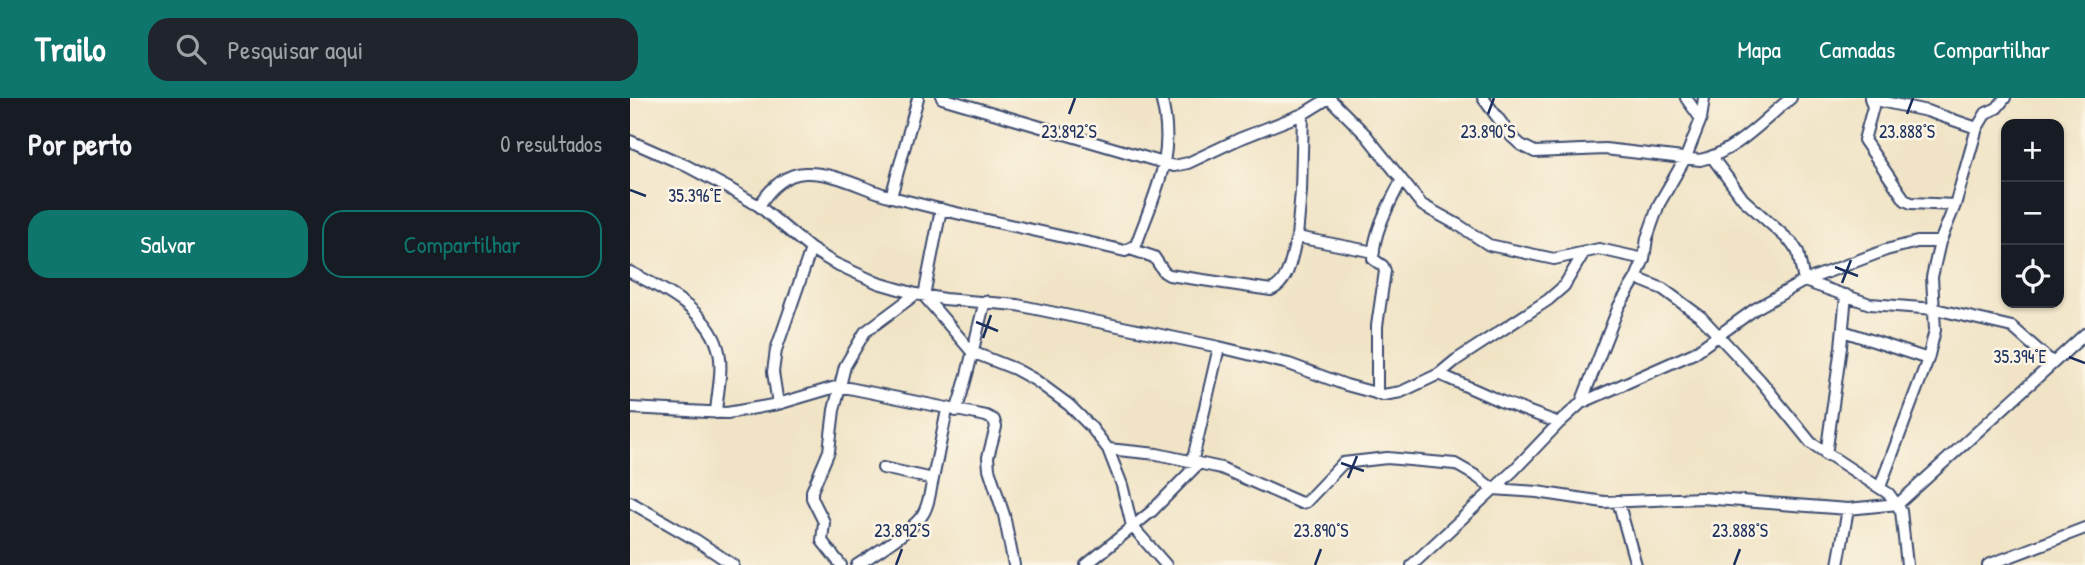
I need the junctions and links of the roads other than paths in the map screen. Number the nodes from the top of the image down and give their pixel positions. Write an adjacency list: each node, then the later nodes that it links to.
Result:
1 (918, 98): 20 (street)
2 (942, 98): 18 (street)
3 (1161, 98): 18 (street)
4 (1305, 98): 12 (street)
5 (1329, 98): 12 (street); 19 (street)
6 (1483, 98): 16 (street)
7 (1686, 98): 13 (street)
8 (1704, 98): 13 (street)
9 (1791, 98): 17 (street)
10 (1870, 98): 14 (street); 21 (street)
11 (2005, 98): 14 (street)
12 (1307, 112): 18 (street); 24 (street)
13 (1701, 119): 16 (street)
14 (1977, 128): 21 (street)
15 (630, 141): 22 (street)
16 (1686, 157): 17 (street); 30 (street)
17 (1712, 157): 33 (street)
18 (1165, 164): 27 (street)
19 (1401, 181): 28 (street); 29 (street)
20 (891, 197): 22 (street); 23 (street)
21 (1955, 205): 25 (street)
22 (759, 206): 26 (street)
23 (941, 209): 27 (street); 34 (street)
24 (1297, 237): 27 (street); 28 (street)
25 (1940, 242): 33 (street); 37 (street)
26 (811, 248): 34 (street); 49 (street)
27 (1130, 249)
28 (1374, 252): 47 (street)
29 (1583, 254): 30 (street); 45 (street)
30 (1644, 259): 32 (street)
31 (630, 272): 52 (street)
32 (1636, 278): 40 (street); 48 (street)
33 (1804, 281): 35 (street); 40 (street)
34 (920, 295): 36 (street); 42 (street); 46 (street)
35 (1846, 295): 37 (street); 38 (street)
36 (985, 301): 41 (street); 42 (street)
37 (1935, 309): 43 (street); 44 (street)
38 (1843, 331): 43 (street); 55 (street)
39 (2085, 334): 44 (street)
40 (1720, 336): 48 (street); 55 (street)
41 (1219, 347): 47 (street); 56 (street)
42 (972, 352): 51 (street); 54 (street)
43 (1928, 359): 59 (street)
44 (2053, 363): 63 (street)
45 (1439, 374): 47 (street); 53 (street)
46 (839, 386): 49 (street); 51 (street); 68 (street)
47 (1377, 394)
48 (1581, 403): 53 (street)
49 (778, 404): 52 (street)
50 (630, 408): 52 (street)
51 (952, 411): 58 (street); 70 (street)
52 (716, 413)
53 (1559, 423): 60 (street)
54 (1108, 449): 56 (street); 65 (street)
55 (1826, 455): 59 (street)
56 (1195, 464): 60 (street); 65 (street)
57 (883, 468): 58 (street)
58 (933, 479): 69 (street)
59 (1880, 487): 63 (street)
60 (1493, 489): 61 (street); 73 (street)
61 (1618, 501): 64 (street); 74 (street)
62 (630, 502): 67 (street)
63 (1898, 504): 64 (street); 76 (street)
64 (1848, 509): 75 (street)
65 (1132, 526): 71 (street); 72 (street)
66 (2085, 528): 77 (street)
67 (733, 565)
68 (841, 565)
69 (857, 565)
70 (1014, 565)
71 (1086, 565)
72 (1166, 565)
73 (1412, 565)
74 (1636, 565)
75 (1838, 565)
76 (1907, 565)
77 (1988, 565)

